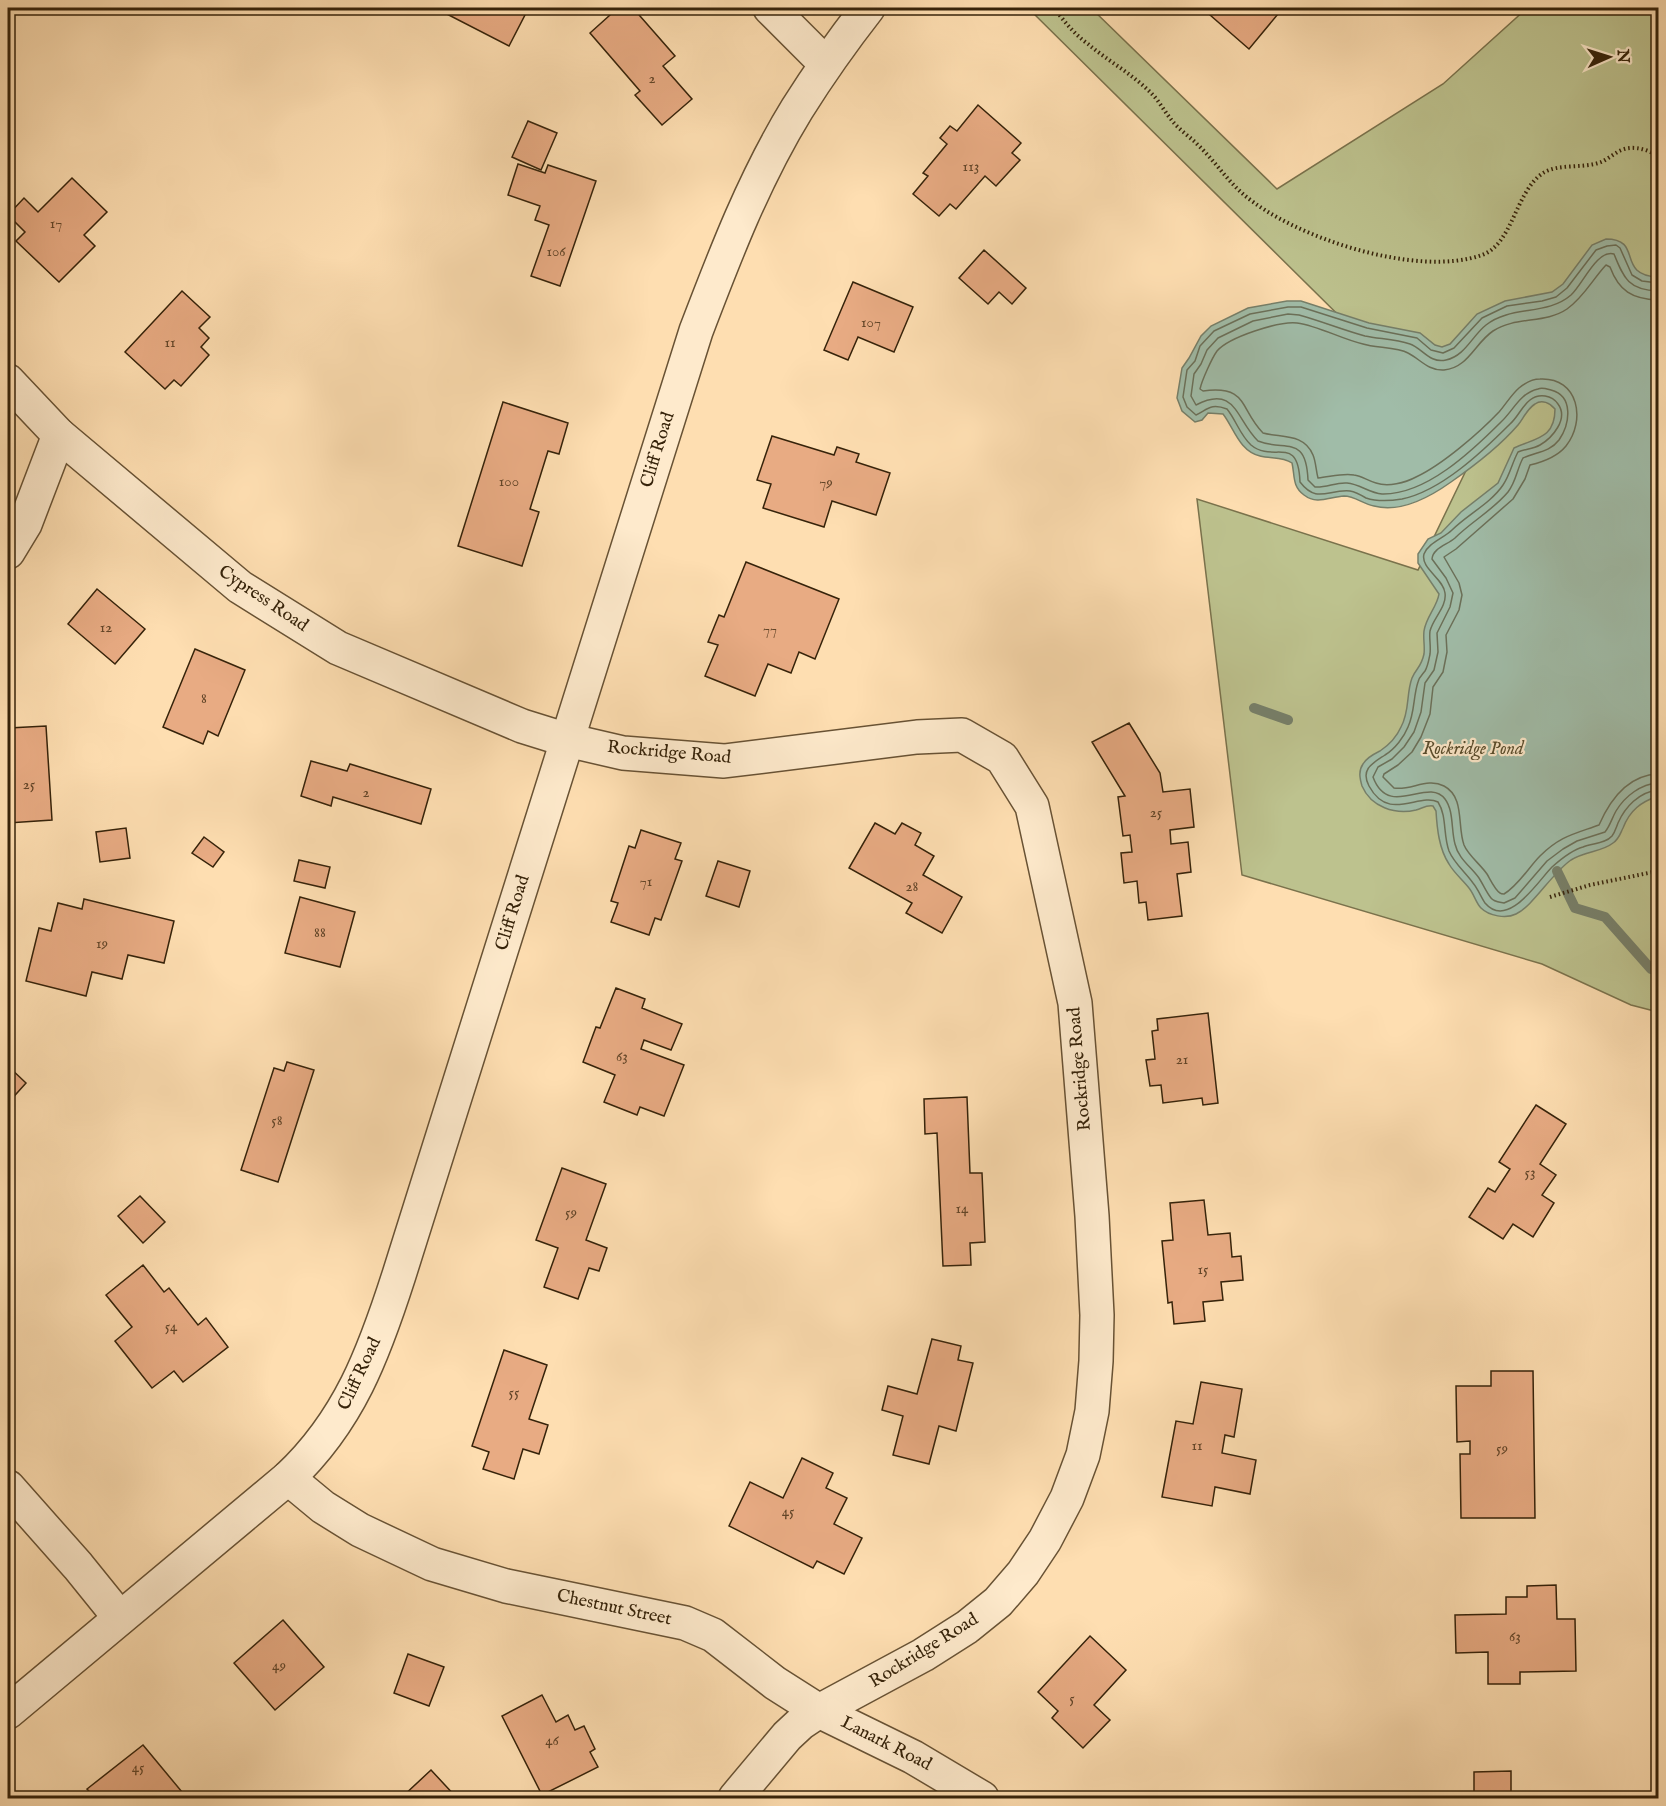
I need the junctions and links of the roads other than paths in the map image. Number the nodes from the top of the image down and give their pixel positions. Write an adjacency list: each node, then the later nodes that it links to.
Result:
1 (770, 8): 3 (street)
2 (868, 8): 3 (street, Cliff Road)
3 (826, 64): 7 (street, Cliff Road)
4 (8, 381): 5 (street, Cypress Road)
5 (59, 435): 6 (street); 7 (street, Cypress Road)
6 (8, 552)
7 (567, 740): 8 (street, Cliff Road); 11 (street, Rockridge Road)
8 (288, 1478): 10 (street, Cliff Road); 11 (street, Chestnut Street)
9 (8, 1487): 10 (street)
10 (120, 1618): 12 (street, Cliff Road)
11 (819, 1711): 13 (street); 14 (street, Lanark Road)
12 (8, 1712)
13 (735, 1798)
14 (982, 1798)

